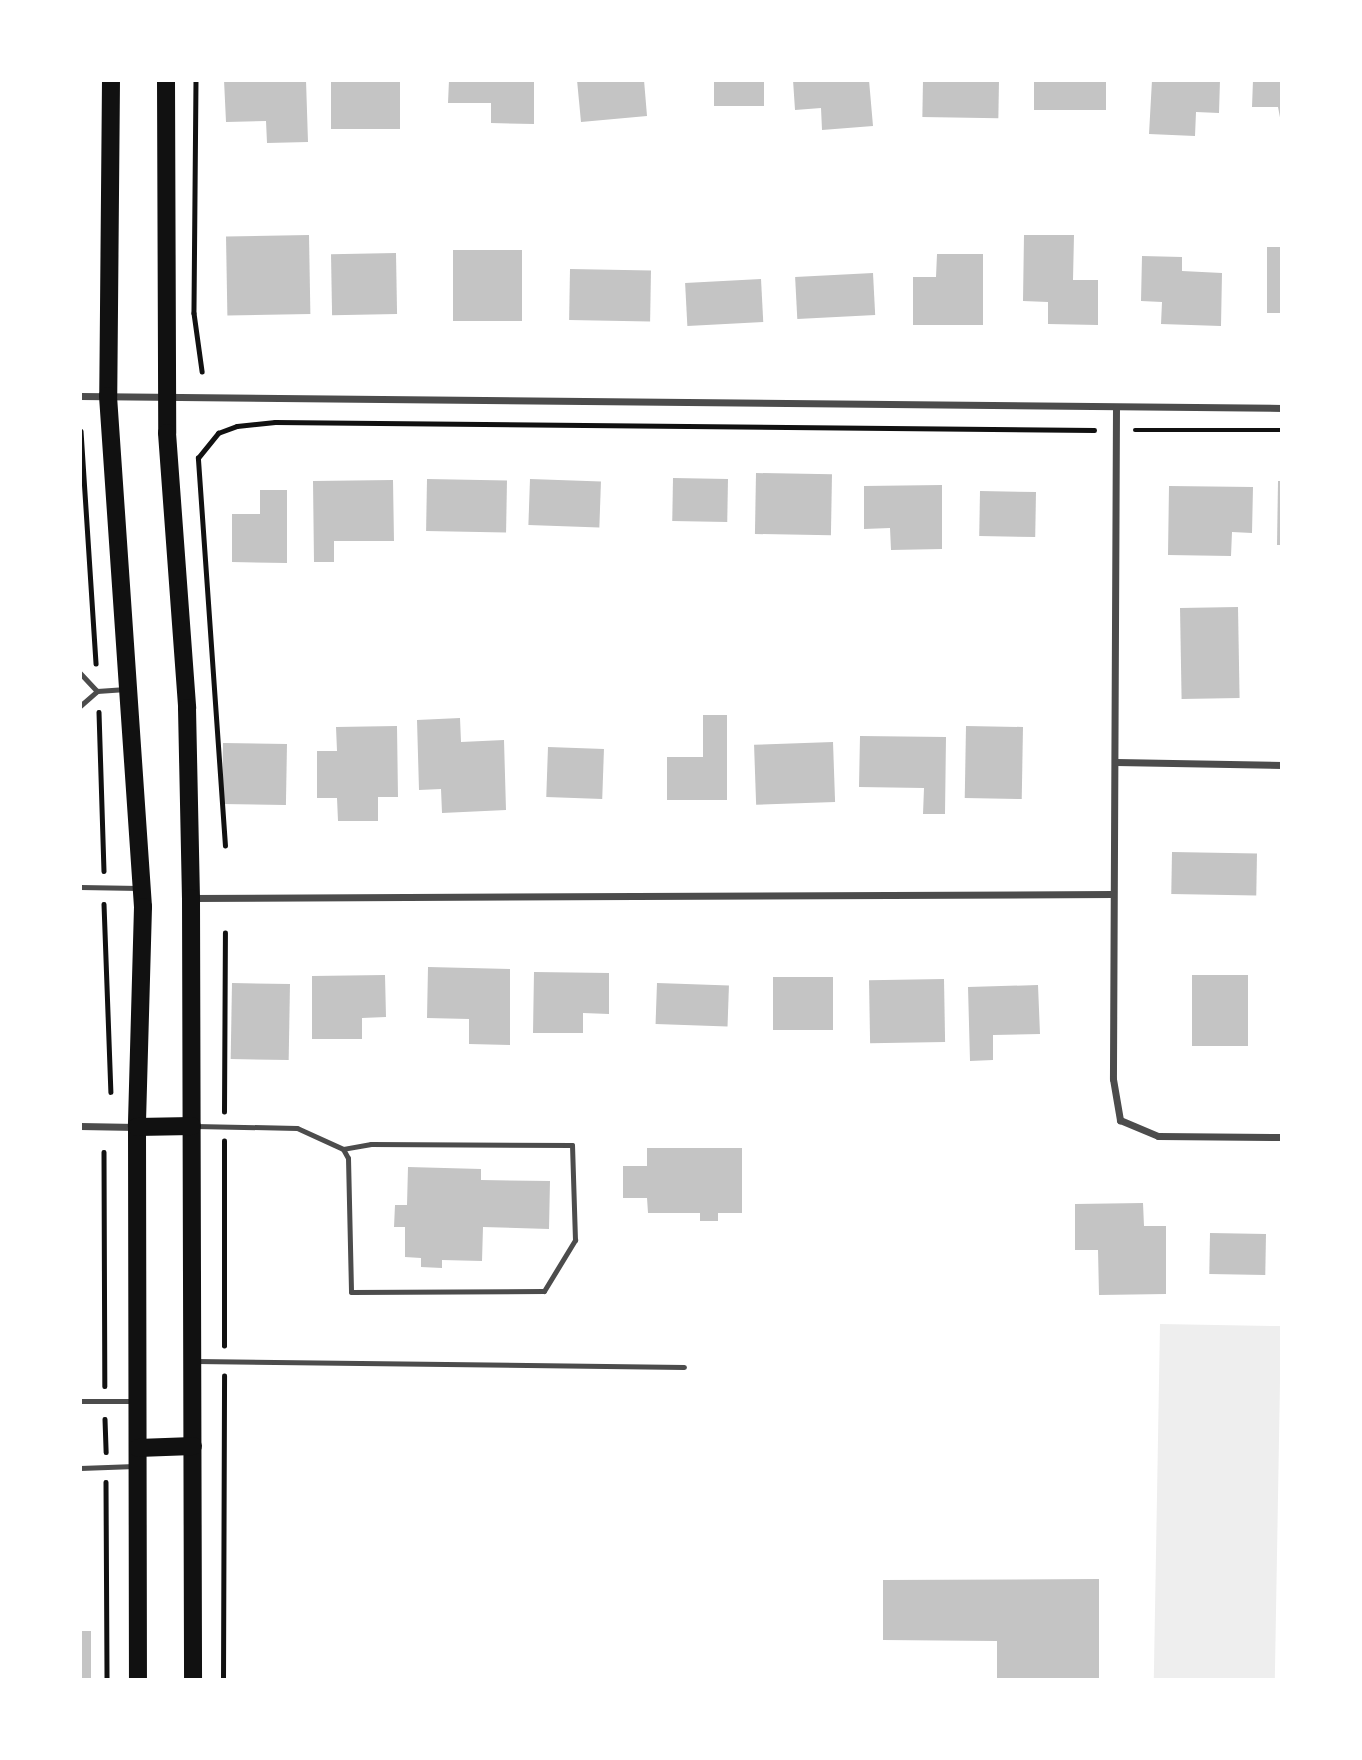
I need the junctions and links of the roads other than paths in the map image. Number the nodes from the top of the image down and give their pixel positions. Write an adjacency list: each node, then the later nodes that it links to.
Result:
1 (111, 80): 4 (main road)
2 (166, 80): 5 (main road)
3 (80, 397): 4 (street)
4 (108, 397): 5 (street); 9 (main road)
5 (168, 397): 6 (street); 17 (main road)
6 (1116, 407): 7 (street); 12 (street)
7 (1282, 408)
8 (80, 673): 10 (lane)
9 (129, 689): 10 (lane); 15 (main road)
10 (97, 691): 11 (lane)
11 (80, 706)
12 (1116, 762): 13 (street); 16 (street)
13 (1282, 765)
14 (80, 887): 15 (lane)
15 (142, 888): 19 (main road)
16 (1113, 894): 17 (street); 21 (street)
17 (191, 898): 20 (main road)
18 (80, 1126): 19 (street)
19 (137, 1126): 20 (main road); 26 (main road)
20 (192, 1126): 22 (lane); 23 (main road)
21 (1282, 1137)
22 (343, 1149): 22 (lane)
23 (192, 1361): 24 (lane); 27 (main road)
24 (684, 1367)
25 (80, 1401): 26 (lane)
26 (137, 1401): 28 (main road)
27 (193, 1446): 28 (main road); 32 (main road)
28 (138, 1448): 29 (main road)
29 (138, 1466): 30 (lane); 31 (main road)
30 (80, 1468)
31 (138, 1679)
32 (193, 1679)

